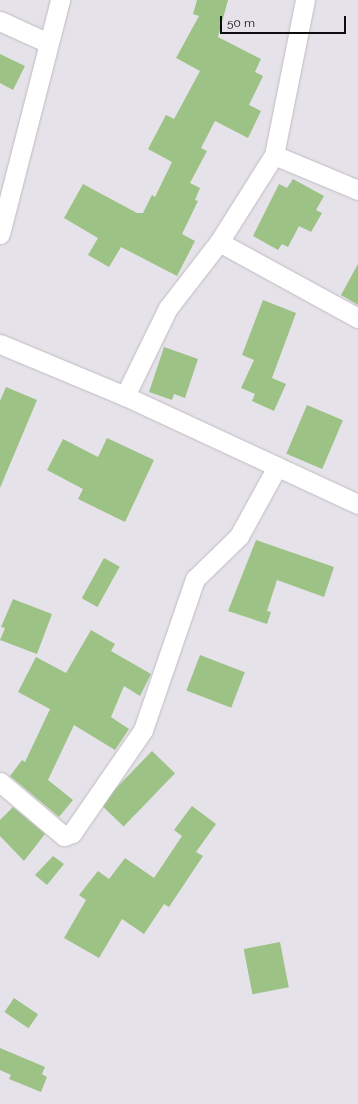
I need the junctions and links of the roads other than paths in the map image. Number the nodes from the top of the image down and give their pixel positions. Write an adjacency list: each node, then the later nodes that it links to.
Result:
1 (60, 0): 4 (street)
2 (305, 0): 5 (street)
3 (0, 21): 4 (street)
4 (46, 42): 7 (street)
5 (274, 155): 6 (street); 8 (street)
6 (358, 190)
7 (0, 234)
8 (219, 242): 9 (street); 11 (street)
9 (358, 318)
10 (0, 344): 11 (street)
11 (125, 396): 12 (street)
12 (277, 467): 13 (street); 14 (street)
13 (358, 504)
14 (0, 782)

